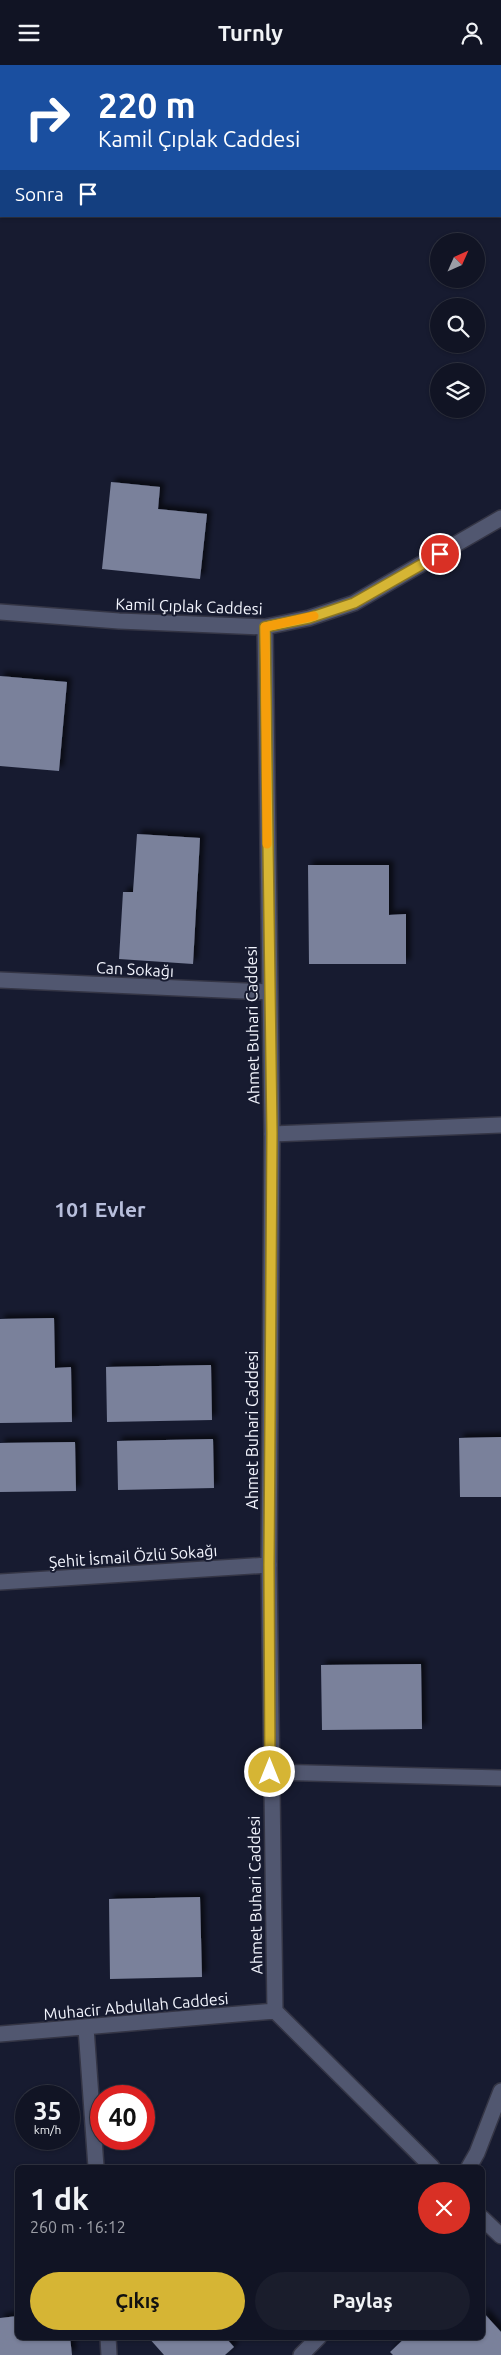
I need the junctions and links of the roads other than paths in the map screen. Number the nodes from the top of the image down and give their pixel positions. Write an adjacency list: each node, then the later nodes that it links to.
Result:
1 (501, 518): 3 (street, Kamil Çıplak Caddesi)
2 (0, 612): 3 (street, Kamil Çıplak Caddesi)
3 (265, 627): 5 (street, Ahmet Buhari Caddesi)
4 (0, 980): 5 (street, Can Sokağı)
5 (269, 992): 7 (street, Ahmet Buhari Caddesi)
6 (501, 1125): 7 (street)
7 (272, 1133): 8 (street, Ahmet Buhari Caddesi)
8 (269, 1565): 9 (street, Şehit İsmail Özlü Sokağı); 10 (street, Ahmet Buhari Caddesi)
9 (0, 1582)
10 (270, 1772): 11 (street); 12 (street, Ahmet Buhari Caddesi)
11 (501, 1777)
12 (275, 2011): 13 (street, Muhacir Abdullah Caddesi); 17 (street)
13 (86, 2028): 14 (street, Muhacir Abdullah Caddesi); 16 (street)
14 (0, 2034)
15 (501, 2091): 18 (street)
16 (96, 2165)
17 (430, 2165)
18 (470, 2165)
19 (485, 2221): 20 (street)
20 (501, 2236)
21 (108, 2340): 23 (street)
22 (316, 2340): 24 (street)
23 (109, 2355)
24 (302, 2355)

